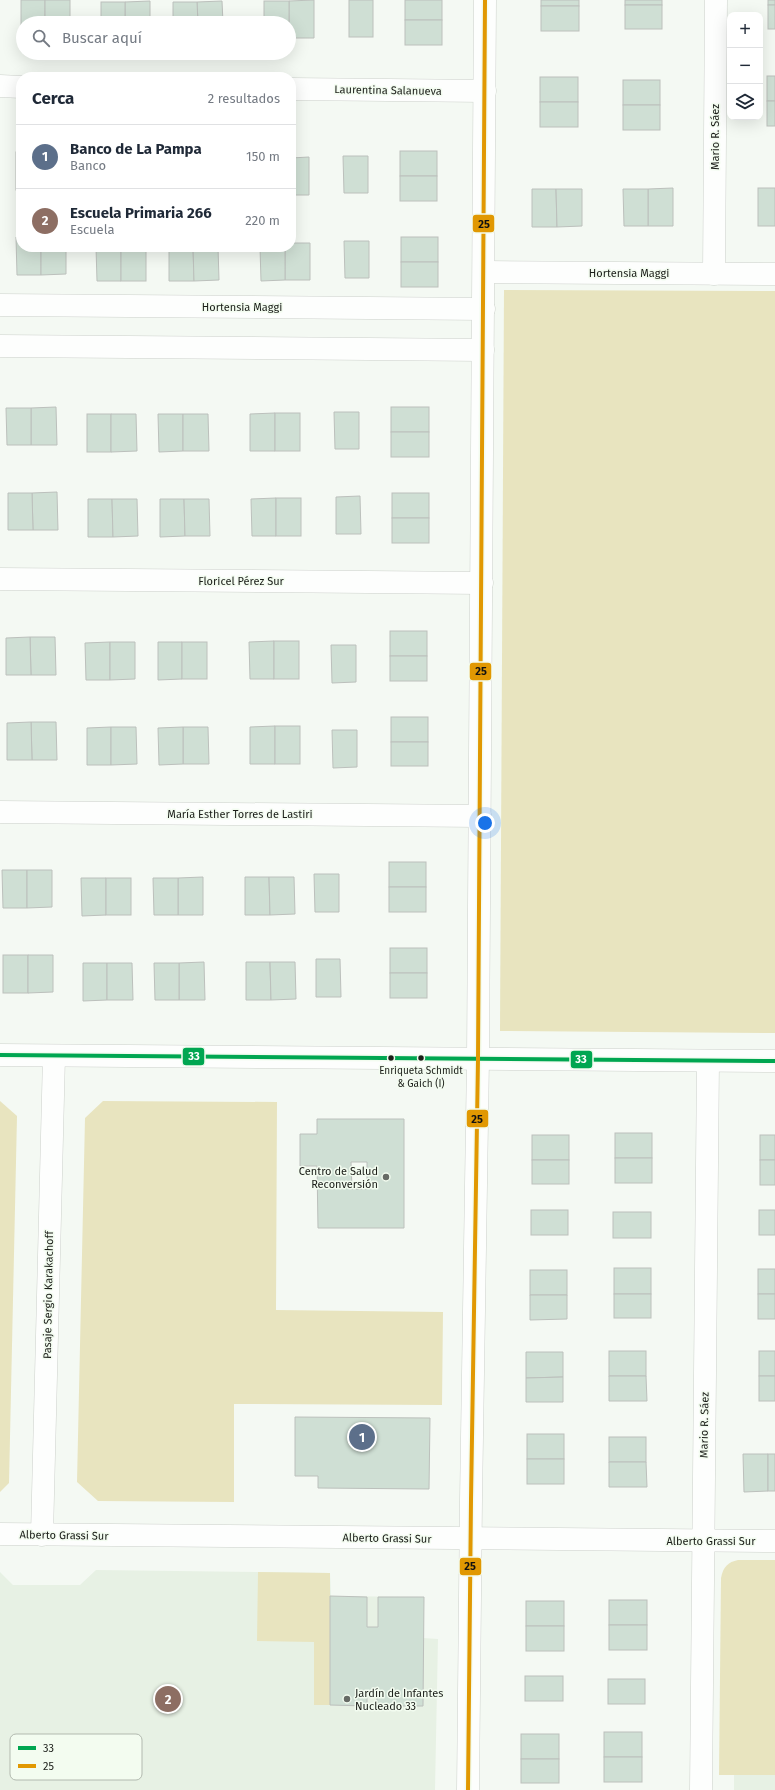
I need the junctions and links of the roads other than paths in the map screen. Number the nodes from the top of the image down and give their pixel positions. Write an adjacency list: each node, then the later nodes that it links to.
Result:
1 (486, 0): 6 (street)
2 (716, 0): 8 (street, Mario R. Sáez)
3 (0, 86): 4 (street)
4 (16, 87)
5 (296, 89): 6 (street, Laurentina Salanueva)
6 (485, 91): 7 (street)
7 (484, 272): 8 (street, Hortensia Maggi); 11 (street)
8 (714, 274): 9 (street, Hortensia Maggi)
9 (775, 274)
10 (0, 306): 11 (street, Hortensia Maggi)
11 (484, 309): 13 (street)
12 (0, 346): 13 (street)
13 (483, 350): 15 (street)
14 (0, 579): 15 (street, Floricel Pérez Sur)
15 (482, 583): 17 (street)
16 (0, 812): 17 (street, María Esther Torres de Lastiri)
17 (480, 816): 20 (street)
18 (0, 1055): 19 (street)
19 (54, 1056): 20 (street); 24 (street, Pasaje Sergio Karakachoff)
20 (478, 1059): 21 (street); 25 (street)
21 (708, 1061): 22 (street); 26 (street, Mario R. Sáez)
22 (775, 1061)
23 (0, 1534): 24 (street, Alberto Grassi Sur)
24 (42, 1535): 25 (street, Alberto Grassi Sur)
25 (471, 1539): 26 (street, Alberto Grassi Sur); 28 (street)
26 (703, 1540): 27 (street, Alberto Grassi Sur); 29 (street, Mario R. Sáez)
27 (775, 1541)
28 (468, 1790)
29 (701, 1790)

